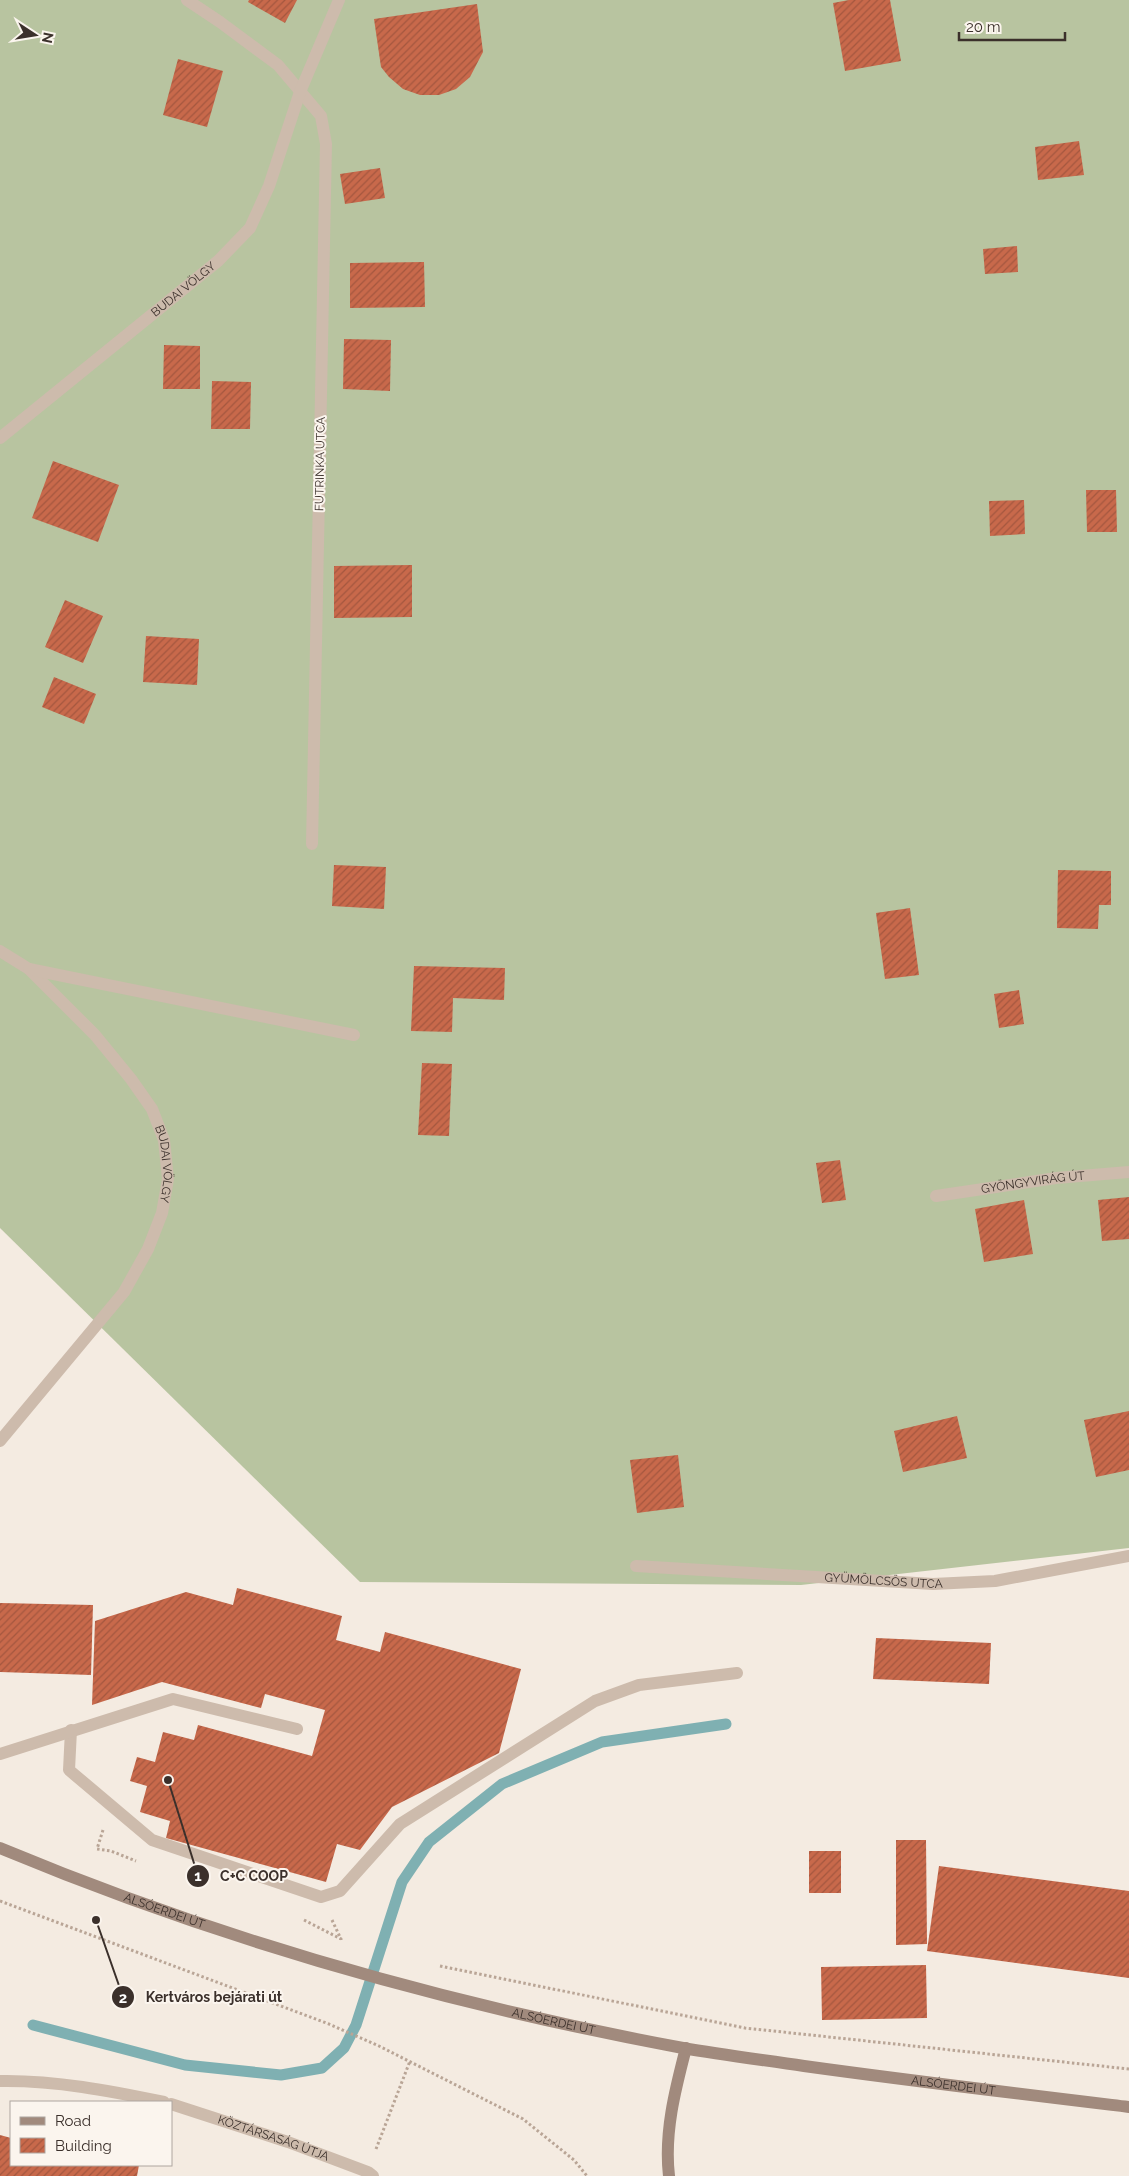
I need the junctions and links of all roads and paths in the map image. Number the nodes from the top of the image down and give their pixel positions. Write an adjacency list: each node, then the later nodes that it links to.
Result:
1 (187, 0): 3 (street)
2 (338, 0): 3 (street, BUDAI VÖLGY)
3 (300, 92): 4 (street, BUDAI VÖLGY); 5 (street, FUTRINKA UTCA)
4 (0, 438)
5 (312, 844)
6 (0, 950): 7 (street, BUDAI VÖLGY)
7 (29, 969): 8 (street, BUDAI VÖLGY); 11 (street, BUDAI VÖLGY)
8 (354, 1035)
9 (1129, 1172): 10 (street, GYÖNGYVIRÁG ÚT)
10 (936, 1196)
11 (0, 1441)
12 (1129, 1556): 13 (street, GYÜMÖLCSÖS UTCA)
13 (636, 1566)
14 (738, 1673): 16 (street)
15 (297, 1729): 16 (street)
16 (70, 1730): 17 (street)
17 (0, 1754)
18 (0, 1848): 21 (main road, ALSÓERDEI ÚT)
19 (0, 1901): 22 (path)
20 (440, 1966): 23 (path)
21 (686, 2048): 27 (main road, ALSÓERDEI ÚT); 30 (main road)
22 (410, 2061): 28 (path); 29 (path)
23 (1129, 2069)
24 (0, 2081): 25 (street)
25 (159, 2101)
26 (172, 2104): 28 (street, KÖZTÁRSASÁG ÚTJA)
27 (1129, 2107)
28 (370, 2174)
29 (587, 2176)
30 (669, 2176)

